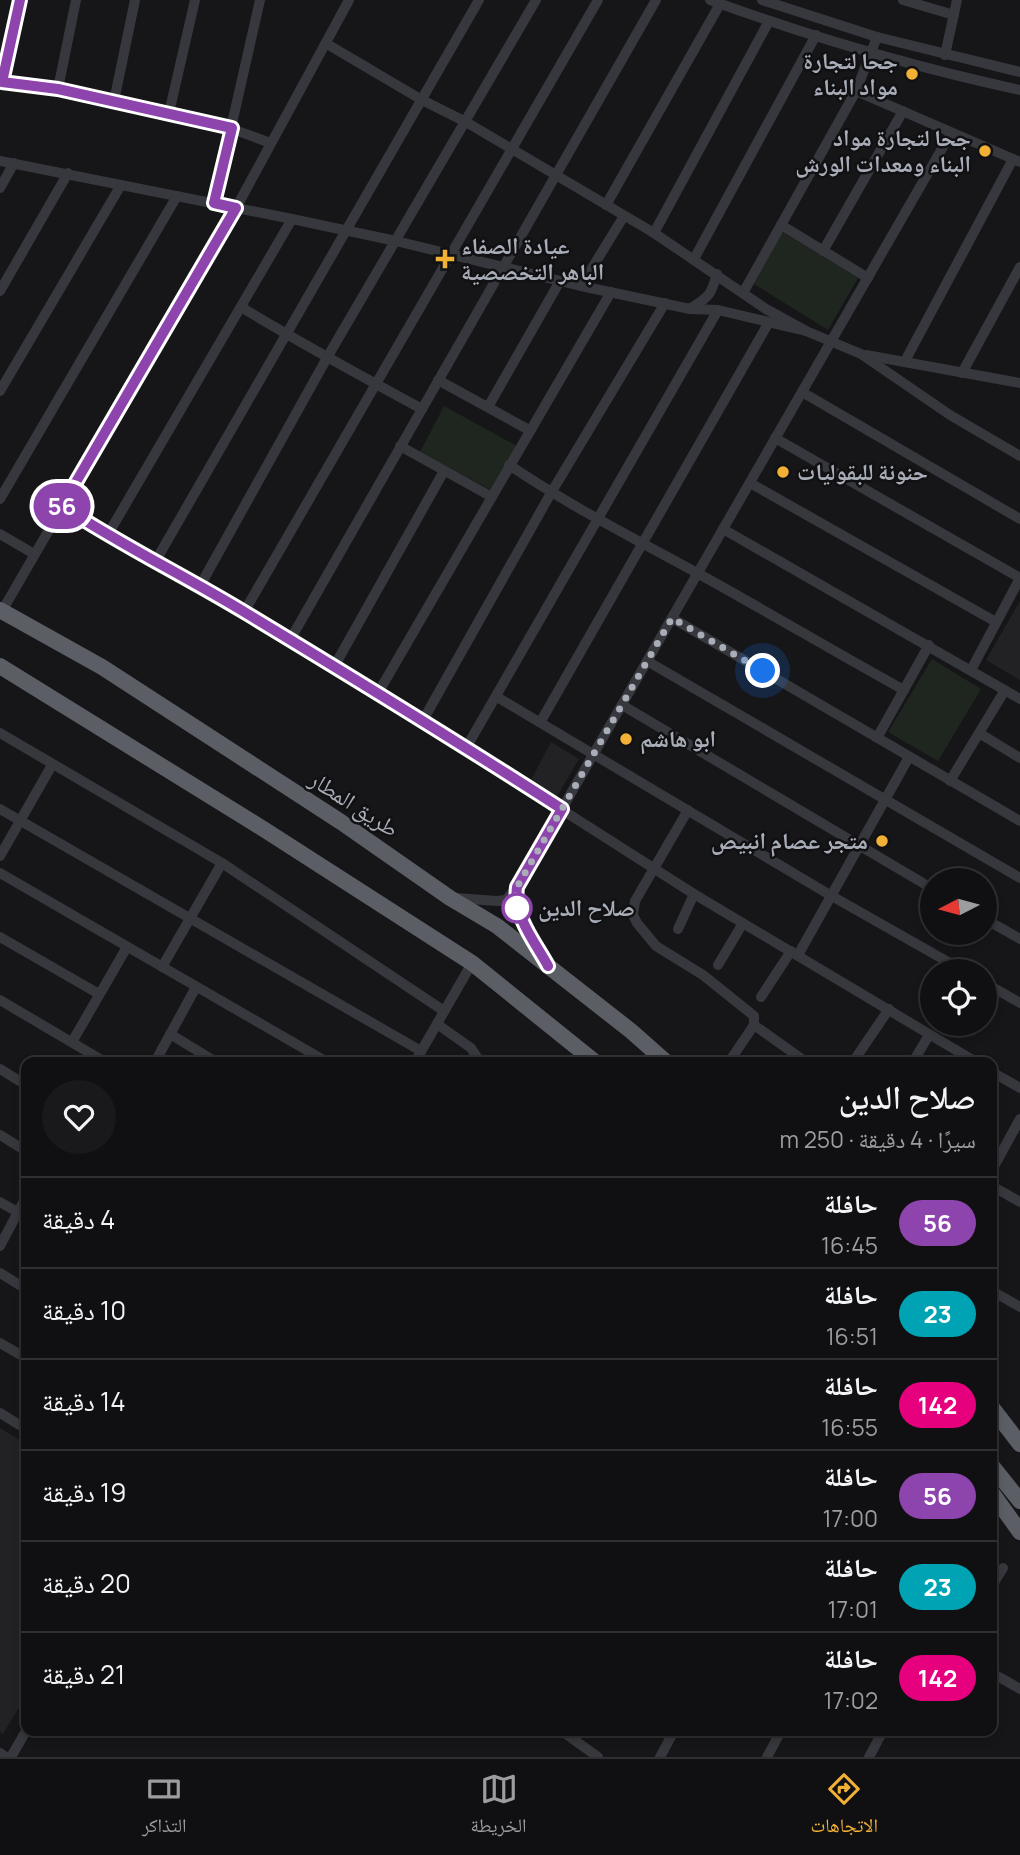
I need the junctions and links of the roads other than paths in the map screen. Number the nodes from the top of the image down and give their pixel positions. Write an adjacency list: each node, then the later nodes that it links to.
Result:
1 (20, 0): 23 (street)
2 (76, 0): 24 (street)
3 (135, 0): 28 (street)
4 (195, 0): 30 (street)
5 (260, 0): 32 (street)
6 (349, 0): 19 (street)
7 (479, 0): 27 (street)
8 (536, 0): 31 (street)
9 (598, 0): 35 (street)
10 (656, 0): 40 (street)
11 (903, 0): 15 (street)
12 (957, 0): 15 (street)
13 (766, 1): 18 (street)
14 (715, 2): 16 (street); 45 (street)
15 (954, 15): 21 (street)
16 (769, 21): 17 (street); 51 (street)
17 (816, 36): 20 (street); 55 (street)
18 (877, 37): 20 (street); 21 (street)
19 (327, 44): 27 (street); 34 (street)
20 (870, 53): 25 (street); 26 (street)
21 (945, 55): 22 (street)
22 (1020, 72)
23 (1, 82): 24 (street)
24 (58, 89): 28 (street)
25 (1020, 90)
26 (856, 91): 29 (street); 49 (street)
27 (422, 100): 31 (street); 50 (street)
28 (114, 102): 30 (street)
29 (903, 111): 33 (street); 53 (street)
30 (169, 113): 32 (street)
31 (466, 122): 35 (street); 52 (street)
32 (232, 128): 34 (street); 44 (street)
33 (951, 133): 37 (street); 59 (street)
34 (270, 143): 46 (street)
35 (511, 151): 40 (street); 54 (street)
36 (0, 161): 38 (street)
37 (1017, 161): 75 (street)
38 (14, 163): 39 (street); 42 (street)
39 (68, 173): 41 (street); 62 (street)
40 (556, 175): 45 (street); 56 (street)
41 (121, 185): 43 (street); 80 (street)
42 (0, 188)
43 (177, 196): 44 (street); 93 (street)
44 (214, 203): 46 (street)
45 (606, 205): 47 (street)
46 (236, 208): 48 (street); 94 (street)
47 (624, 216): 51 (street); 61 (street)
48 (292, 219): 50 (street); 66 (street)
49 (781, 225): 53 (street); 64 (street)
50 (346, 232): 52 (street); 71 (street)
51 (654, 233): 55 (street)
52 (396, 241): 54 (street); 74 (street)
53 (823, 251): 59 (street)
54 (452, 255): 56 (street); 79 (street)
55 (694, 259): 58 (street)
56 (505, 267): 60 (street); 77 (street)
57 (1020, 267): 76 (street)
58 (717, 274): 64 (street); 67 (street)
59 (868, 278): 72 (street)
60 (560, 281): 61 (street); 82 (street)
61 (581, 286): 63 (street)
62 (0, 291)
63 (611, 292): 65 (street); 84 (street)
64 (743, 293): 70 (street)
65 (665, 303): 67 (street); 91 (street)
66 (241, 307): 71 (street); 99 (street)
67 (690, 309): 68 (street)
68 (718, 310): 69 (street); 95 (street)
69 (769, 322): 70 (street); 100 (street)
70 (806, 331): 72 (street)
71 (285, 334): 74 (street); 102 (street)
72 (831, 341): 73 (street); 81 (street)
73 (861, 354): 75 (street); 87 (street)
74 (328, 356): 79 (street); 105 (street)
75 (905, 361): 76 (street)
76 (962, 373): 78 (street)
77 (438, 380): 82 (street); 83 (street)
78 (1019, 381)
79 (375, 384): 83 (street); 107 (street)
80 (0, 391)
81 (802, 392): 85 (street); 96 (street)
82 (488, 407): 84 (street)
83 (422, 410): 86 (street)
84 (529, 430): 88 (street)
85 (775, 438): 90 (street); 104 (street)
86 (400, 446): 89 (street); 110 (street)
87 (1019, 453)
88 (509, 465): 91 (street); 92 (street)
89 (444, 471): 92 (street); 113 (street)
90 (750, 483): 97 (street); 109 (street)
91 (551, 493): 95 (street); 123 (street)
92 (492, 497): 118 (street)
93 (0, 499)
94 (62, 506): 99 (street); 101 (street)
95 (598, 518): 100 (street); 119 (street)
96 (1020, 519)
97 (723, 529): 103 (street); 111 (street)
98 (0, 534): 101 (street)
99 (107, 536): 102 (street)
100 (640, 544): 103 (street); 122 (street)
101 (33, 554): 106 (street)
102 (156, 562): 105 (street)
103 (697, 573): 108 (street); 116 (street)
104 (1020, 578): 109 (street)
105 (200, 586): 107 (street)
106 (1, 610): 149 (highway, طريق المطار)
107 (244, 612): 110 (street)
108 (672, 618): 112 (street); 126 (street)
109 (996, 622): 115 (street)
110 (290, 640): 113 (street)
111 (929, 645): 115 (street); 116 (street)
112 (647, 661): 121 (street); 133 (street)
113 (335, 665): 118 (street)
114 (0, 666): 159 (highway)
115 (971, 670): 117 (street)
116 (904, 690): 126 (street)
117 (1005, 690): 120 (street); 125 (street)
118 (378, 693): 123 (street)
119 (498, 697): 122 (street); 127 (street)
120 (1020, 699)
121 (622, 705): 128 (street); 139 (street)
122 (541, 721): 128 (street)
123 (422, 722): 127 (street)
124 (0, 733): 131 (street)
125 (979, 733): 130 (street); 132 (street)
126 (877, 738): 129 (street)
127 (466, 748): 135 (street)
128 (594, 753): 135 (street); 136 (street)
129 (909, 757): 132 (street); 133 (street)
130 (1020, 758)
131 (52, 765): 137 (street); 141 (street)
132 (950, 781): 138 (street)
133 (885, 801): 139 (street); 144 (street)
134 (0, 809): 137 (street)
135 (562, 809): 142 (street); 146 (street)
136 (688, 810): 142 (street); 148 (street)
137 (20, 821): 140 (street); 150 (street)
138 (1020, 821)
139 (860, 847): 145 (street); 148 (street)
140 (0, 856)
141 (222, 863): 150 (street); 170 (street)
142 (653, 867): 147 (street); 172 (street)
143 (0, 873): 156 (street)
144 (1020, 878)
145 (920, 882)
146 (517, 887): 149 (street); 161 (street)
147 (695, 894): 151 (street); 153 (street)
148 (830, 895): 157 (street); 158 (street)
149 (450, 898): 161 (highway, طريق المطار)
150 (191, 919): 162 (street); 178 (street)
151 (743, 923): 157 (street); 160 (street)
152 (998, 926): 155 (street)
153 (678, 929)
154 (0, 937): 165 (street)
155 (1020, 939)
156 (127, 947): 162 (street); 165 (street)
157 (795, 953): 166 (street); 169 (street)
158 (943, 959)
159 (472, 963): 170 (street); 185 (highway)
160 (718, 965)
161 (548, 966): 186 (highway, طريق المطار)
162 (162, 967): 163 (street)
163 (197, 987): 174 (street); 182 (street)
164 (997, 991): 168 (street)
165 (99, 994): 177 (street)
166 (761, 997)
167 (0, 1000): 177 (street)
168 (1020, 1003)
169 (889, 1009): 173 (street); 189 (street)
170 (444, 1011): 171 (street)
171 (437, 1024): 178 (street); 184 (street)
172 (754, 1025): 187 (street); 188 (street)
173 (920, 1029)
174 (170, 1034): 180 (street); 181 (street)
175 (928, 1036): 190 (street)
176 (931, 1036): 191 (street)
177 (72, 1042): 179 (street)
178 (421, 1051): 183 (street)
179 (96, 1057)
180 (158, 1057)
181 (208, 1057)
182 (318, 1057)
183 (418, 1057)
184 (477, 1057)
185 (589, 1057)
186 (660, 1057)
187 (732, 1057)
188 (799, 1057)
189 (856, 1057)
190 (916, 1057)
191 (965, 1057)
192 (0, 1069): 194 (street)
193 (997, 1075): 195 (street)
194 (21, 1082)
195 (1020, 1088)
196 (1020, 1119): 199 (street)
197 (0, 1135): 198 (street)
198 (21, 1148)
199 (997, 1161)
200 (997, 1189): 202 (street)
201 (0, 1202): 203 (street)
202 (1020, 1202)
203 (21, 1213)
204 (21, 1215): 205 (street)
205 (0, 1246)
206 (0, 1273): 207 (street)
207 (21, 1286)
208 (997, 1295): 209 (street)
209 (1020, 1307)
210 (0, 1343): 211 (street)
211 (21, 1355)
212 (0, 1413): 215 (street)
213 (997, 1413): 216 (highway)
214 (997, 1414): 217 (highway)
215 (21, 1426)
216 (1020, 1438)
217 (1020, 1444)
218 (997, 1472): 220 (highway)
219 (997, 1500): 221 (highway)
220 (1020, 1501)
221 (1020, 1532)
222 (1003, 1568): 223 (street)
223 (997, 1578)
224 (997, 1676): 225 (street)
225 (1020, 1689)
226 (23, 1736): 231 (street)
227 (569, 1736): 232 (street)
228 (671, 1736): 233 (street)
229 (778, 1736): 234 (street)
230 (880, 1736): 235 (street)
231 (11, 1757)
232 (598, 1757)
233 (660, 1757)
234 (767, 1757)
235 (869, 1757)

